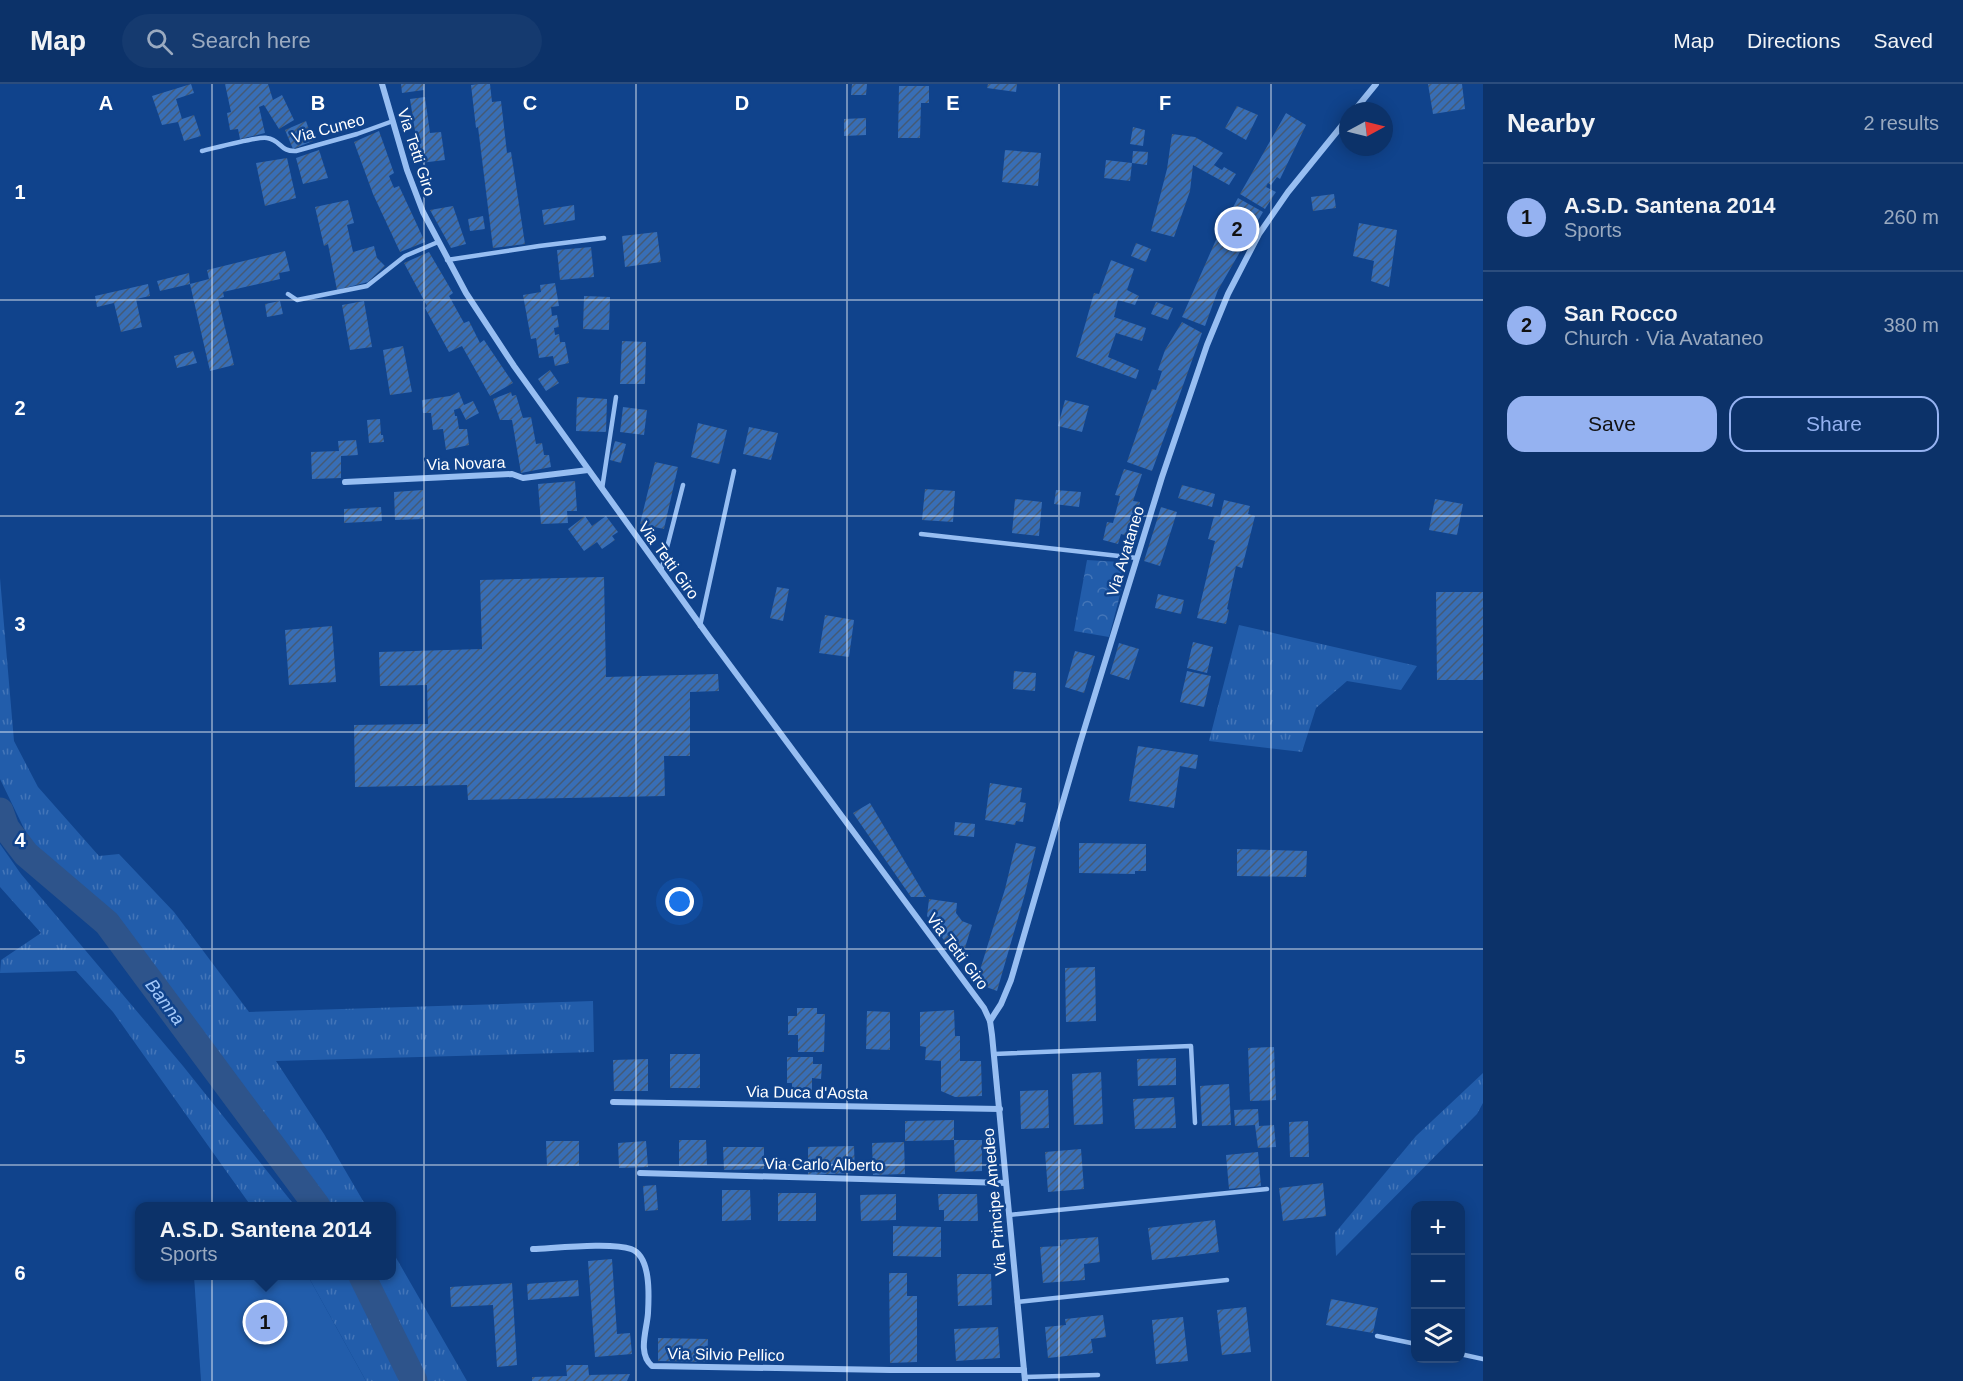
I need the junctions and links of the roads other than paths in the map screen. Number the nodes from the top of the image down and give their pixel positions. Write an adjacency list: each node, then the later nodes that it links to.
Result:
1 (382, 84): 4 (street, Via Tetti Giro)
2 (1377, 84): 3 (street)
3 (1362, 102)
4 (393, 121): 6 (lane, Via Cuneo); 8 (street, Via Tetti Giro)
5 (1339, 129): 18 (street, Via Avataneo)
6 (201, 151)
7 (604, 238): 9 (lane)
8 (438, 242): 9 (street, Via Tetti Giro); 10 (lane)
9 (447, 260): 12 (street, Via Tetti Giro)
10 (288, 294)
11 (616, 397): 16 (lane)
12 (588, 470): 14 (street, Via Novara); 16 (street, Via Tetti Giro)
13 (734, 471): 20 (lane)
14 (345, 482)
15 (683, 484): 19 (lane)
16 (602, 490): 19 (street, Via Tetti Giro)
17 (921, 534): 18 (lane)
18 (1137, 558): 21 (street, Via Avataneo)
19 (661, 571): 20 (street, Via Tetti Giro)
20 (700, 626): 21 (street, Via Tetti Giro)
21 (990, 1021): 22 (street, Via Principe Amedeo)
22 (994, 1054): 24 (street, Via Principe Amedeo); 25 (lane)
23 (613, 1102): 24 (street, Via Duca d'Aosta)
24 (1000, 1109): 27 (street, Via Principe Amedeo)
25 (1195, 1123)
26 (640, 1173): 27 (street, Via Carlo Alberto)
27 (1006, 1183): 29 (street, Via Principe Amedeo)
28 (1268, 1190): 29 (lane)
29 (1009, 1215): 32 (street, Via Principe Amedeo)
30 (533, 1249): 38 (street, Via Silvio Pellico)
31 (1227, 1280): 32 (lane)
32 (1017, 1302): 38 (street, Via Principe Amedeo)
33 (1377, 1336): 34 (lane)
34 (1411, 1343)
35 (1465, 1355): 36 (lane)
36 (1483, 1359)
37 (1098, 1375): 38 (lane)
38 (1025, 1376)

